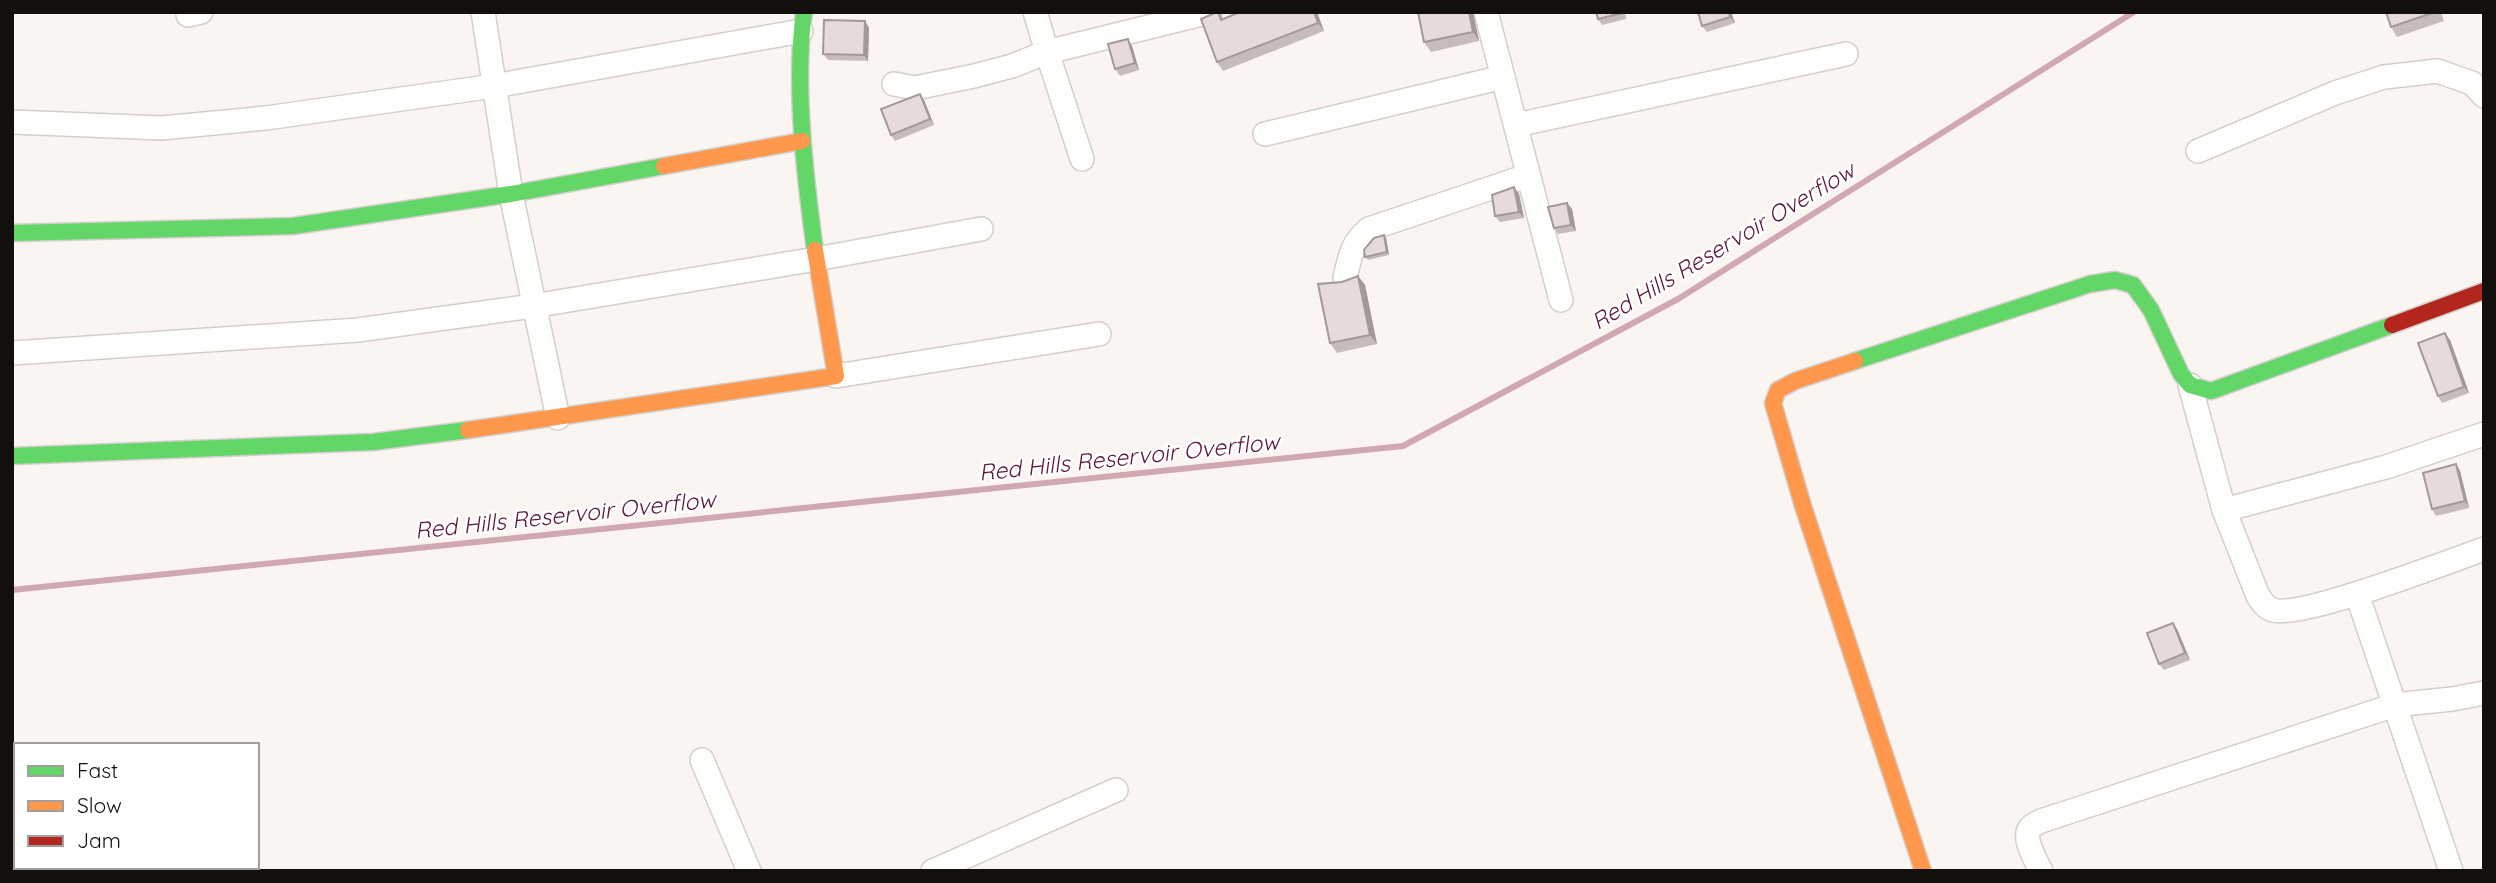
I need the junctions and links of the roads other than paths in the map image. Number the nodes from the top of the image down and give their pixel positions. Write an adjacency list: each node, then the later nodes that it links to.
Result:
1 (483, 12): 10 (street)
2 (1035, 12): 6 (street)
3 (1210, 12): 6 (street)
4 (1486, 12): 8 (street)
5 (802, 22): 10 (street); 15 (street)
6 (1047, 52): 9 (street); 17 (street)
7 (1846, 54): 13 (street)
8 (1503, 77): 13 (street); 14 (street)
9 (894, 84)
10 (494, 86): 12 (street); 19 (street)
11 (2484, 96): 16 (street)
12 (12, 122)
13 (1516, 125): 18 (street)
14 (1265, 134)
15 (802, 141): 19 (street); 22 (street)
16 (2197, 151)
17 (1082, 159)
18 (1527, 176): 23 (street); 25 (street)
19 (511, 194): 21 (street); 26 (street)
20 (981, 229): 22 (street)
21 (12, 233)
22 (816, 259): 26 (street); 29 (street)
23 (1345, 278)
24 (2484, 291): 30 (street)
25 (1561, 300)
26 (533, 306): 28 (street); 31 (street)
27 (1099, 334): 29 (street)
28 (12, 353)
29 (836, 376): 31 (street)
30 (2190, 385): 34 (street); 43 (street)
31 (558, 418): 33 (street)
32 (2484, 434): 34 (street)
33 (12, 456)
34 (2224, 510): 36 (street)
35 (2484, 549): 36 (street)
36 (2357, 594): 38 (street)
37 (2484, 693): 38 (street)
38 (2395, 705): 44 (street); 45 (street)
39 (702, 760): 41 (street)
40 (1116, 790): 42 (street)
41 (749, 871)
42 (933, 871)
43 (1923, 871)
44 (2041, 871)
45 (2451, 871)

